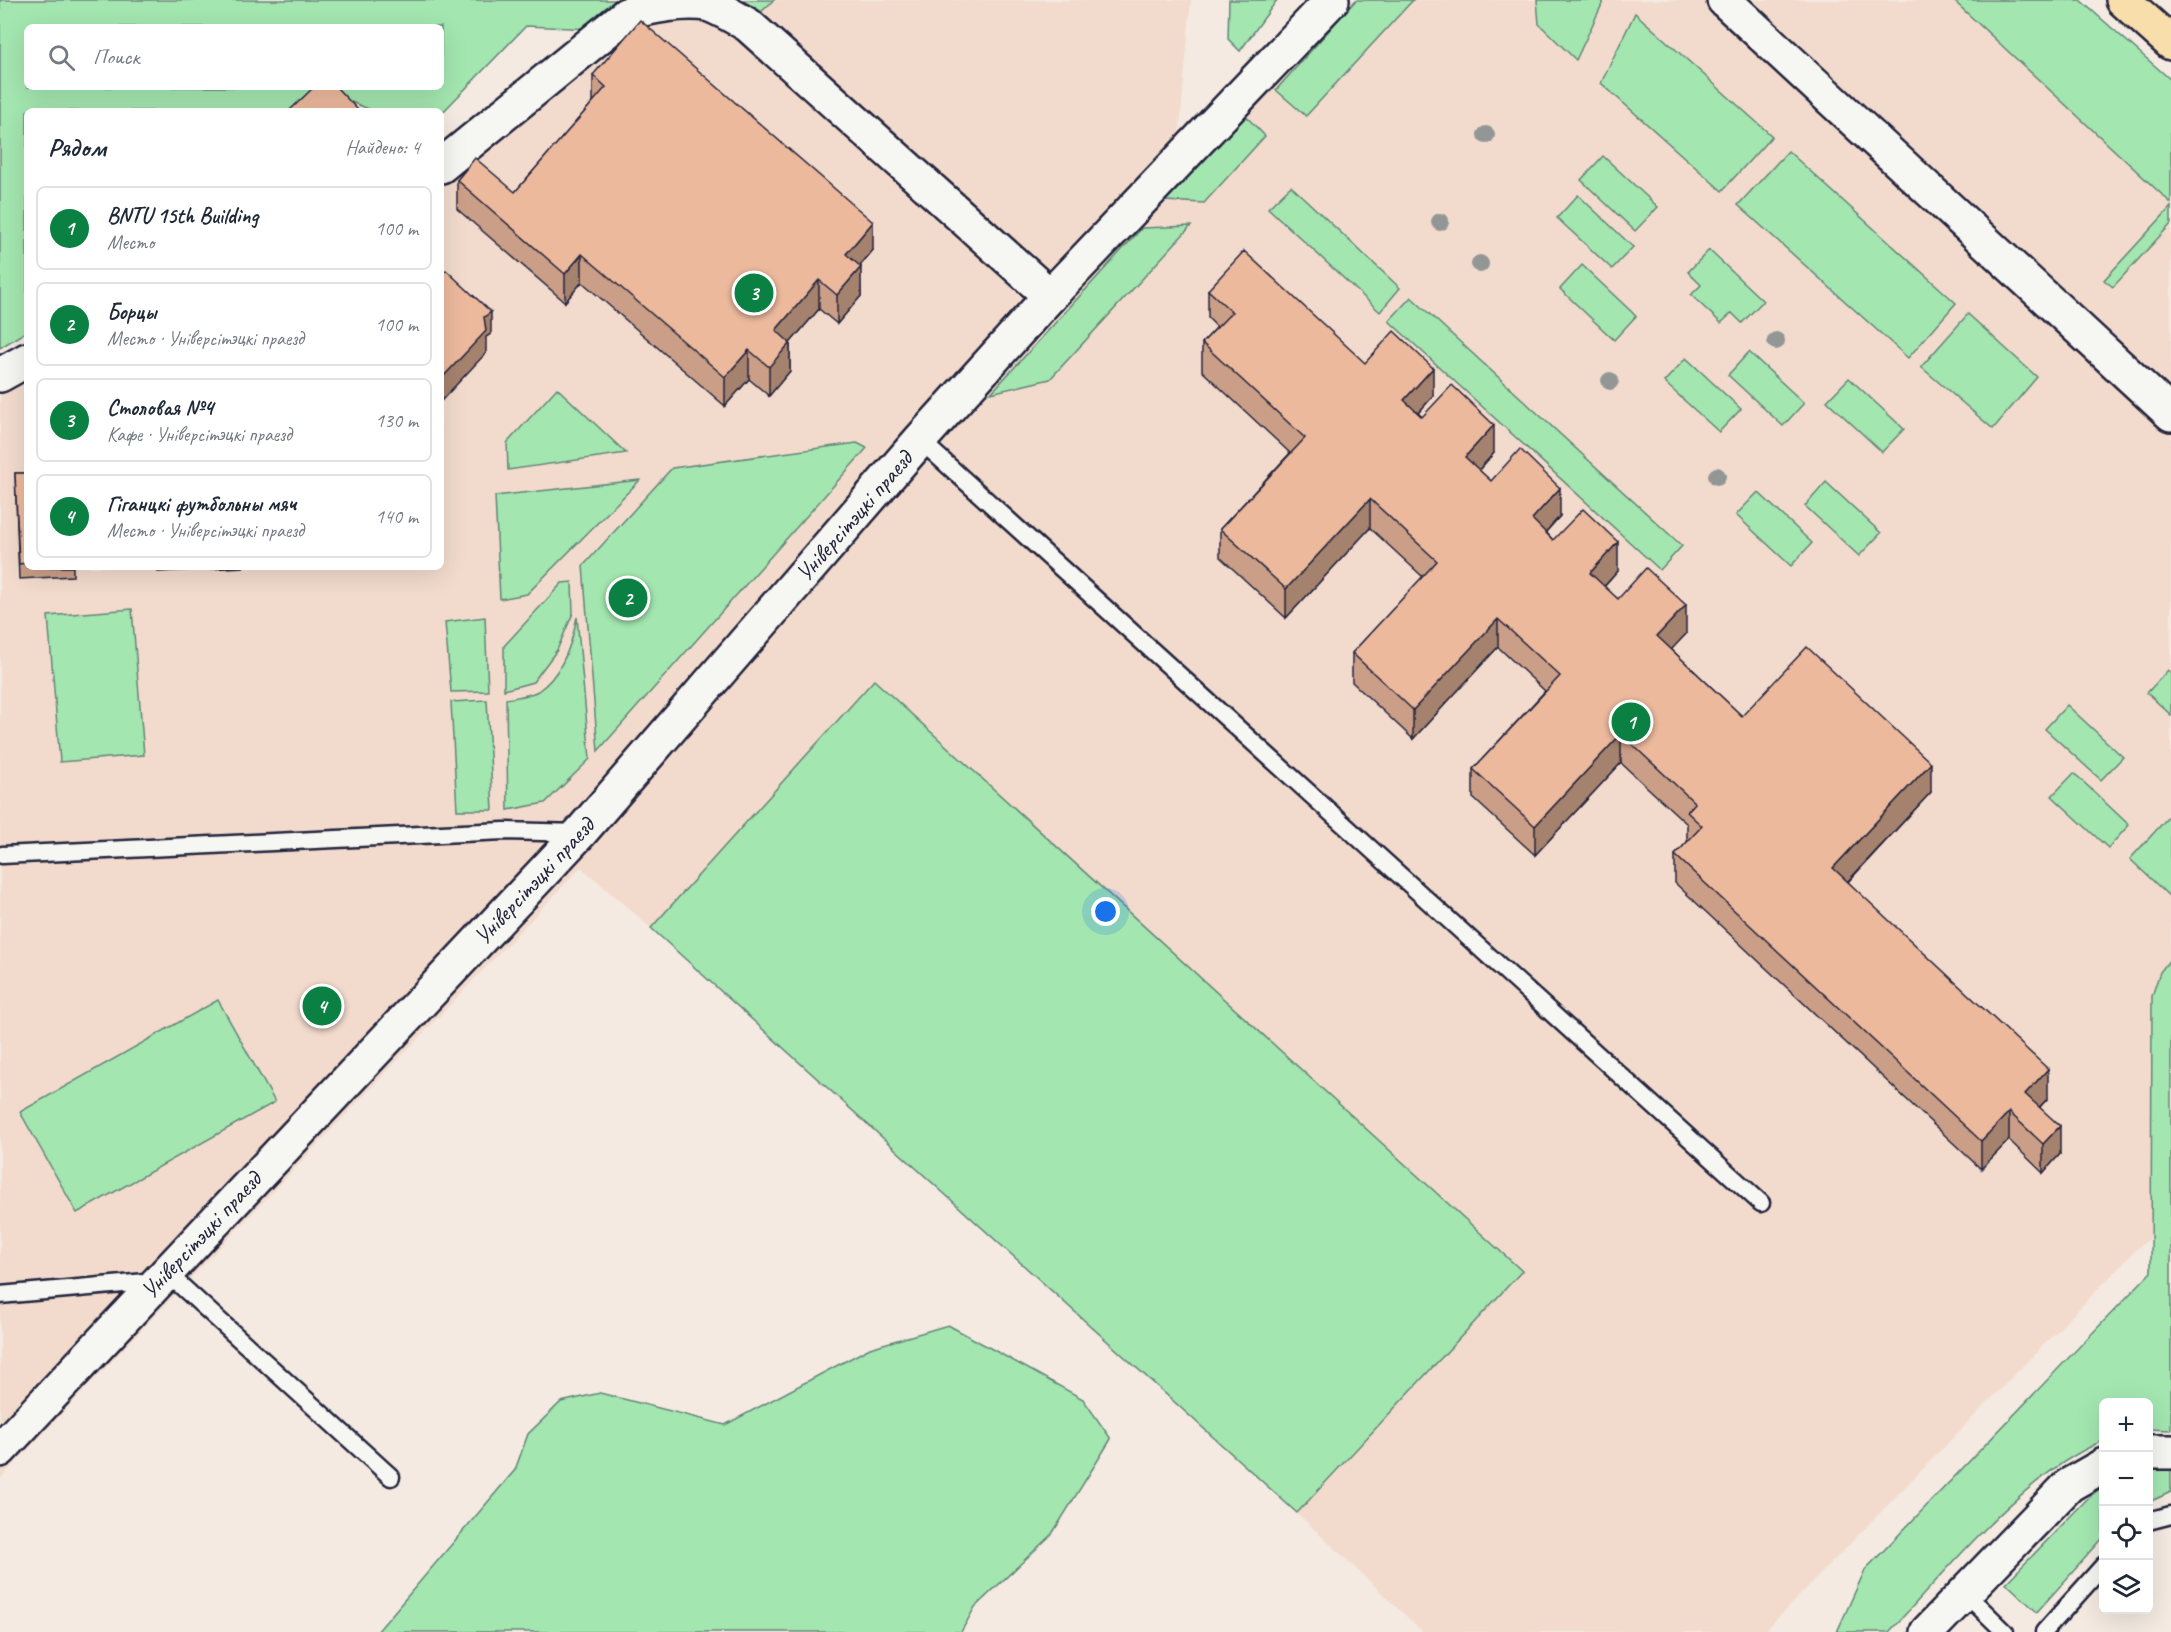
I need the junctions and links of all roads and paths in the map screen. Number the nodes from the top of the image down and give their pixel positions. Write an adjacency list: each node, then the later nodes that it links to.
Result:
1 (1332, 0): 6 (street, Універсітэцкі праезд)
2 (1724, 0): 9 (street)
3 (2123, 0): 4 (highway)
4 (2171, 43)
5 (444, 164): 6 (street)
6 (1050, 296): 10 (street, Універсітэцкі праезд)
7 (24, 362): 8 (street)
8 (0, 375)
9 (2171, 414)
10 (920, 440): 11 (street, Універсітэцкі праезд); 13 (lane)
11 (580, 833): 12 (lane); 14 (street, Універсітэцкі праезд)
12 (3, 855)
13 (1761, 1203)
14 (157, 1281): 15 (lane); 16 (street, Універсітэцкі праезд); 20 (lane)
15 (0, 1295)
16 (0, 1450)
17 (2153, 1452): 18 (street)
18 (2171, 1452)
19 (2099, 1467): 24 (street)
20 (391, 1477)
21 (2171, 1515): 22 (lane)
22 (2153, 1520)
23 (2099, 1570): 27 (lane)
24 (1964, 1592): 25 (street); 26 (lane)
25 (1926, 1632)
26 (2005, 1632)
27 (2044, 1632)

